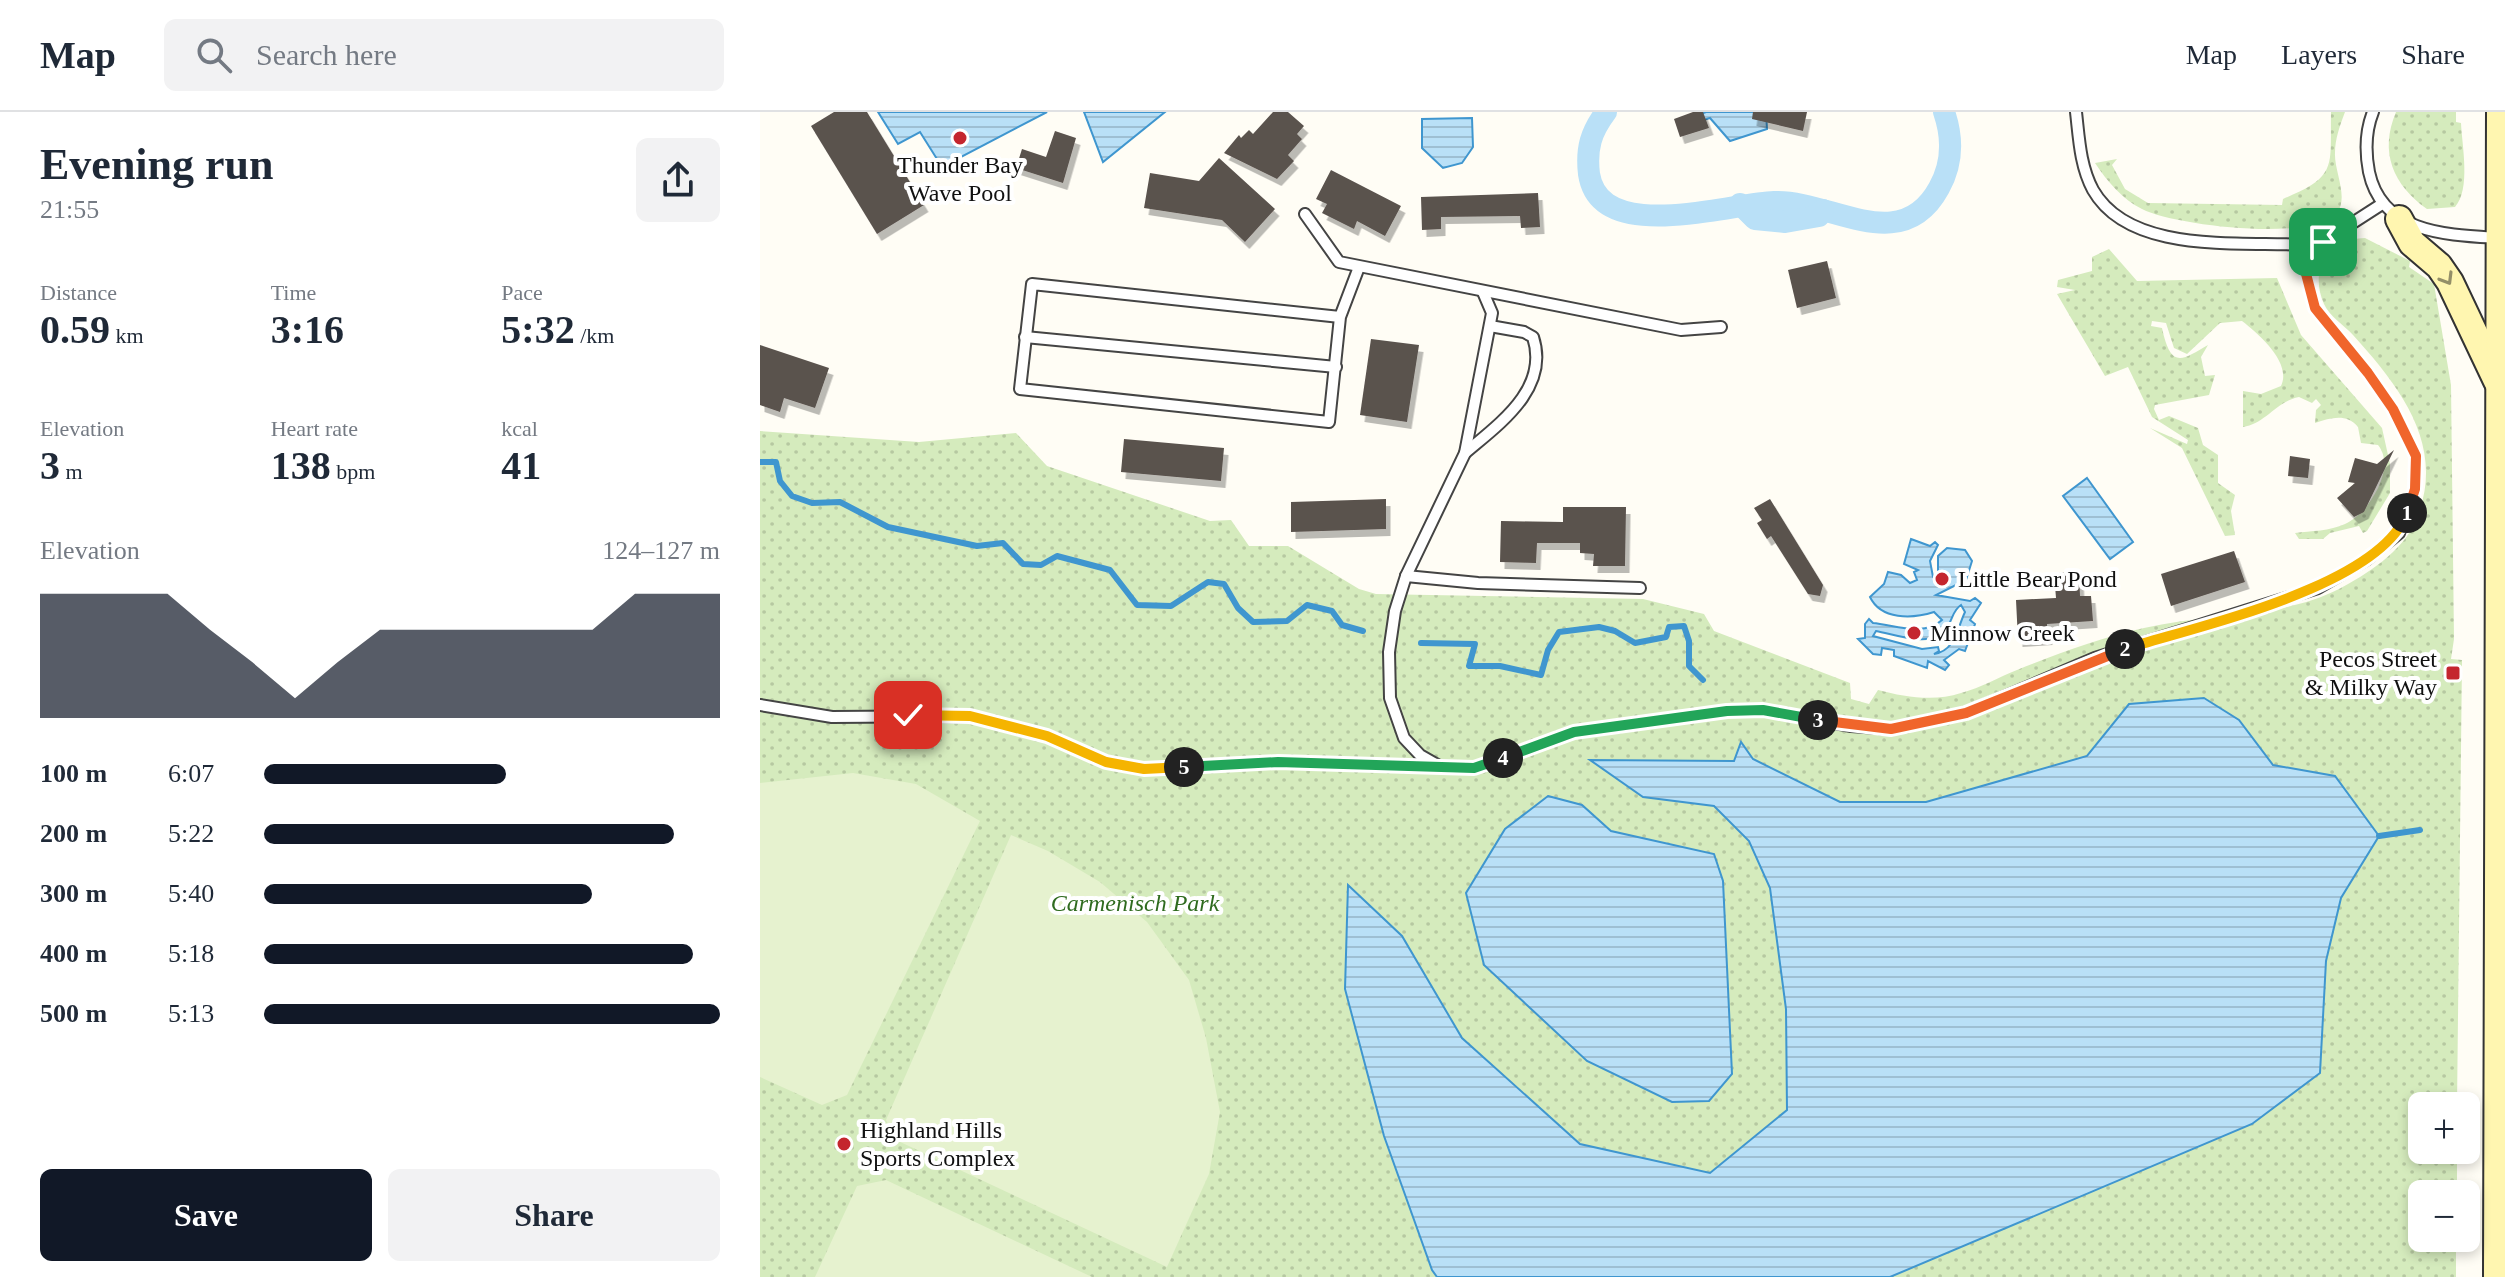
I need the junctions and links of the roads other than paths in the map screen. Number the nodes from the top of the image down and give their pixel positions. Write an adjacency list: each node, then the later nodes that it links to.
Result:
1 (2076, 112): 7 (lane)
2 (2373, 112): 4 (lane)
3 (2500, 112): 6 (main road)
4 (2390, 212): 6 (lane); 7 (lane); 15 (main road, one-way to 15)
5 (1305, 214): 8 (lane)
6 (2503, 238): 15 (main road)
7 (2305, 245): 20 (lane)
8 (1359, 267): 9 (lane); 10 (lane)
9 (1483, 292): 11 (lane); 12 (lane)
10 (1340, 317): 13 (lane); 14 (lane)
11 (1490, 326): 16 (lane); 16 (lane)
12 (1721, 327)
13 (1025, 337): 14 (lane); 14 (lane)
14 (1336, 367)
15 (2500, 387): 21 (main road)
16 (1465, 453): 17 (lane)
17 (1406, 576): 18 (lane); 20 (lane)
18 (1640, 588)
19 (760, 705): 20 (lane)
20 (1443, 768)
21 (2497, 1277)

